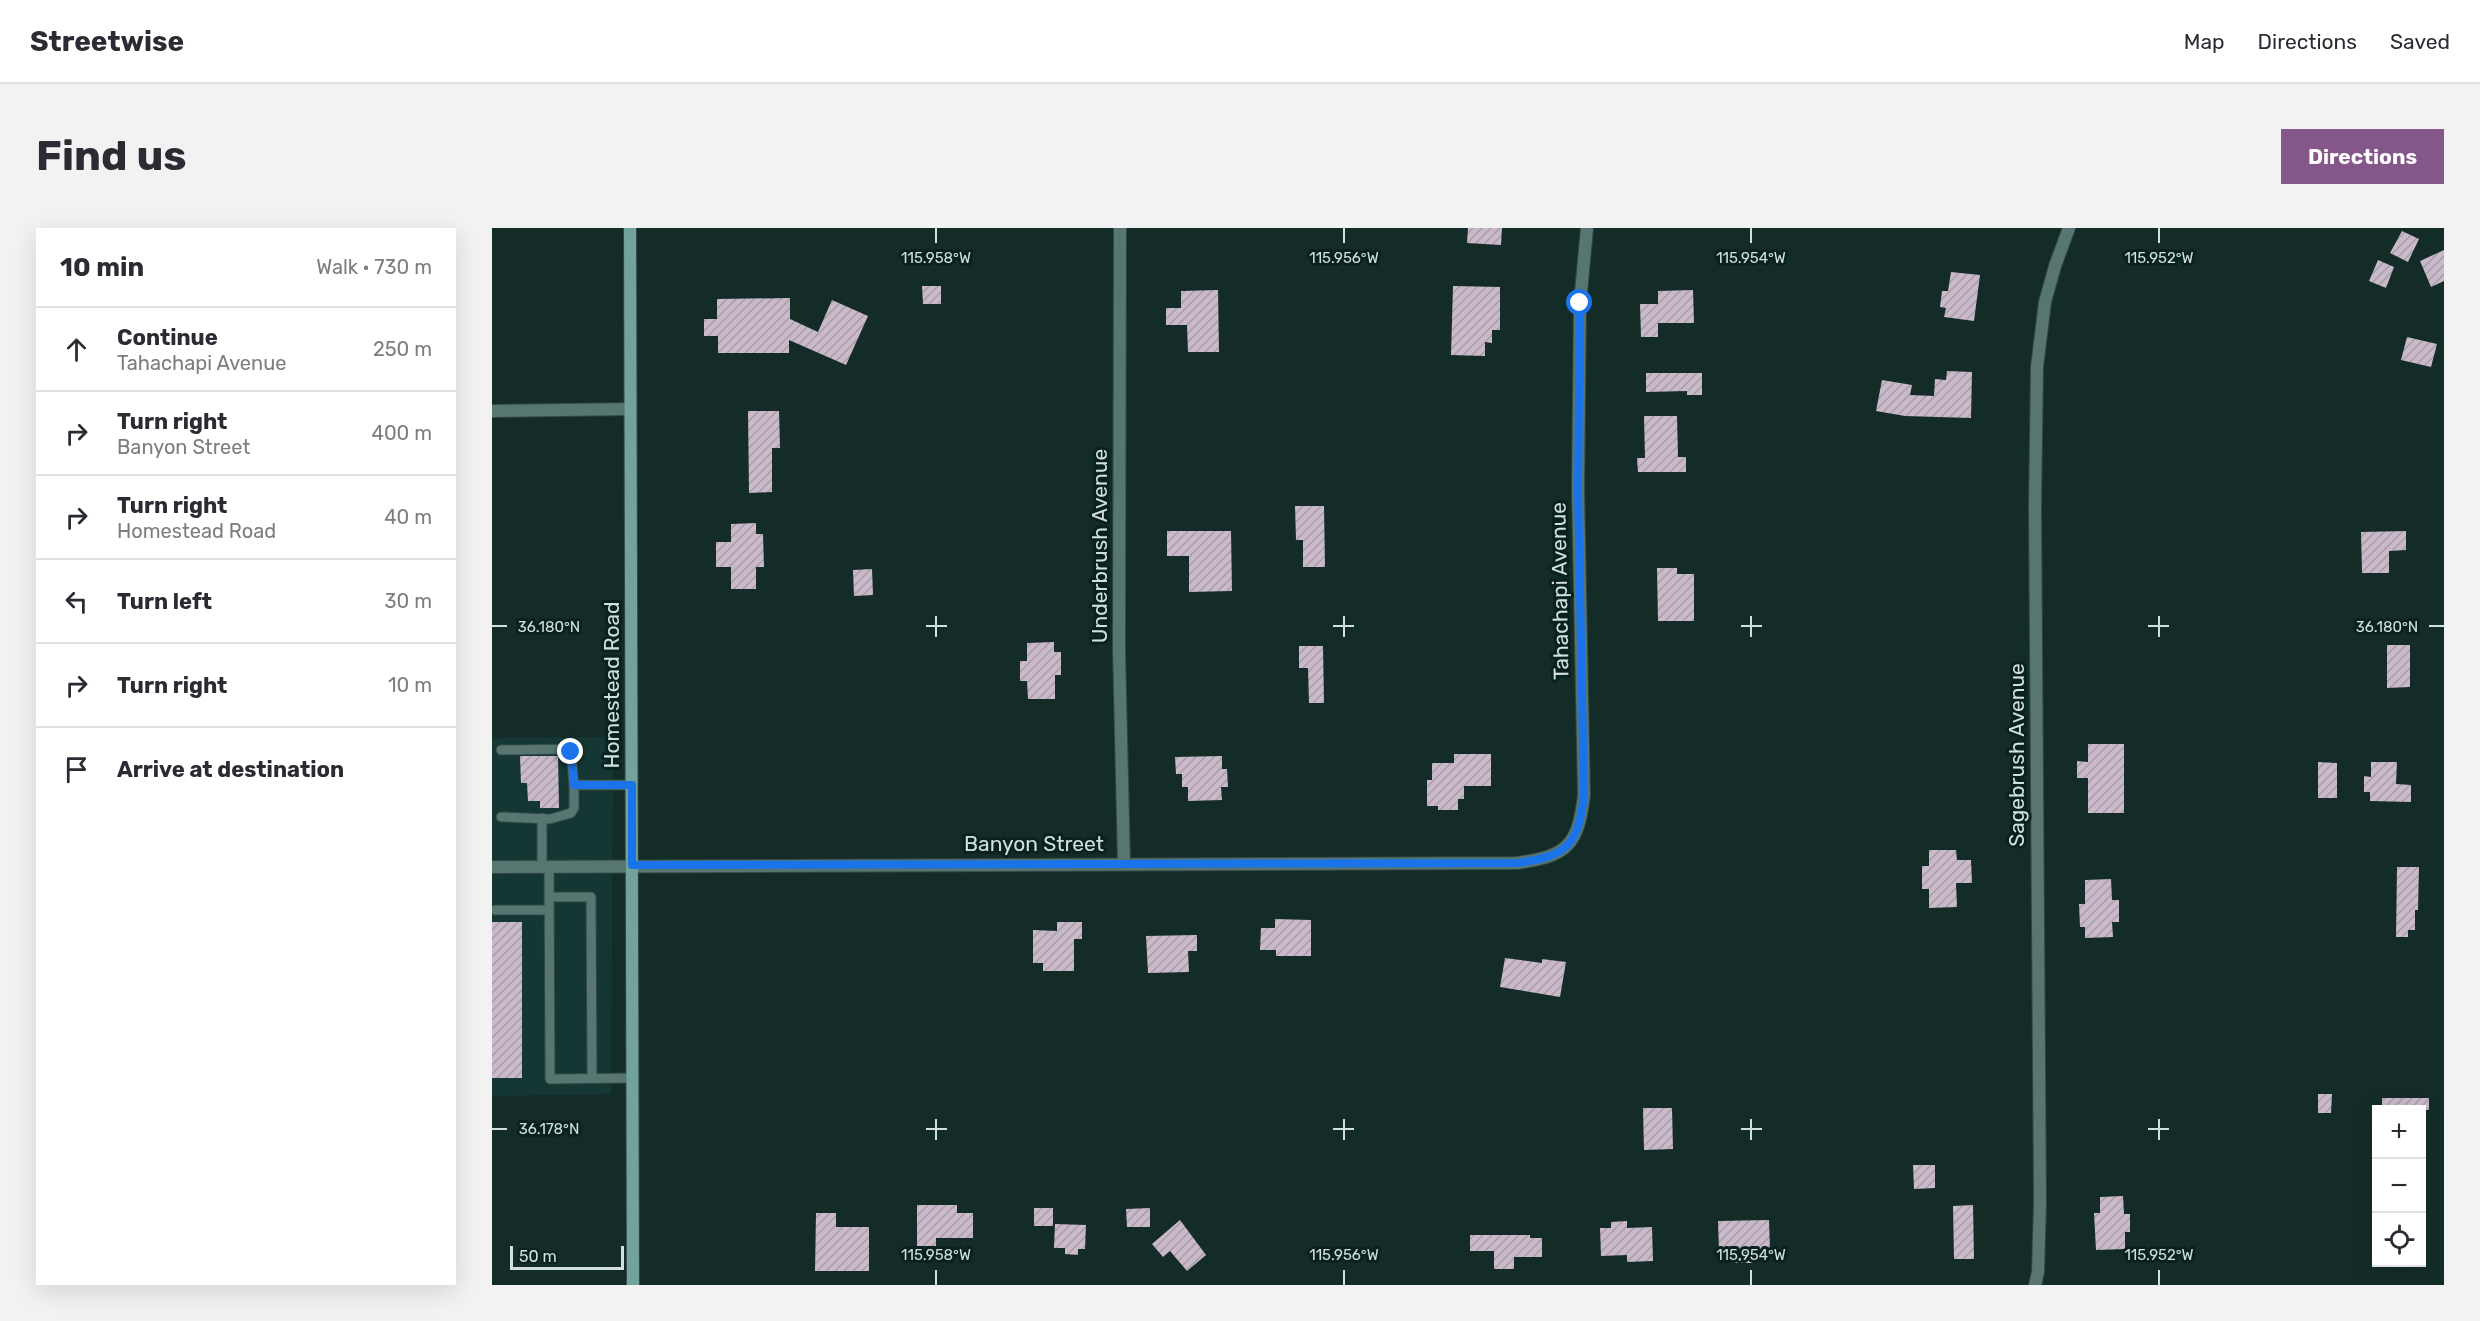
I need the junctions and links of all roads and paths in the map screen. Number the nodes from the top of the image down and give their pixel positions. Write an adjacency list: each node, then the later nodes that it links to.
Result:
1 (630, 228): 5 (main road, Homestead Road)
2 (1120, 228): 13 (street, Underbrush Avenue)
3 (1587, 228): 12 (street, Tahachapi Avenue)
4 (2069, 228): 23 (street, Sagebrush Avenue)
5 (630, 409): 6 (street); 9 (main road, Homestead Road)
6 (492, 411)
7 (501, 750): 8 (lane)
8 (574, 785): 9 (lane); 11 (lane)
9 (632, 785): 14 (main road, Homestead Road)
10 (501, 818): 11 (lane)
11 (542, 818): 15 (lane)
12 (1570, 842): 13 (street, Banyon Street)
13 (1124, 863): 14 (street, Banyon Street)
14 (632, 865): 15 (street, Banyon Street); 21 (main road, Homestead Road)
15 (546, 866): 16 (street, Banyon Street); 17 (lane)
16 (492, 867)
17 (549, 897): 19 (lane); 20 (lane)
18 (495, 910): 19 (lane)
19 (549, 910): 20 (lane)
20 (592, 1078): 21 (lane)
21 (633, 1078): 22 (main road, Homestead Road)
22 (633, 1285)
23 (2035, 1285)

